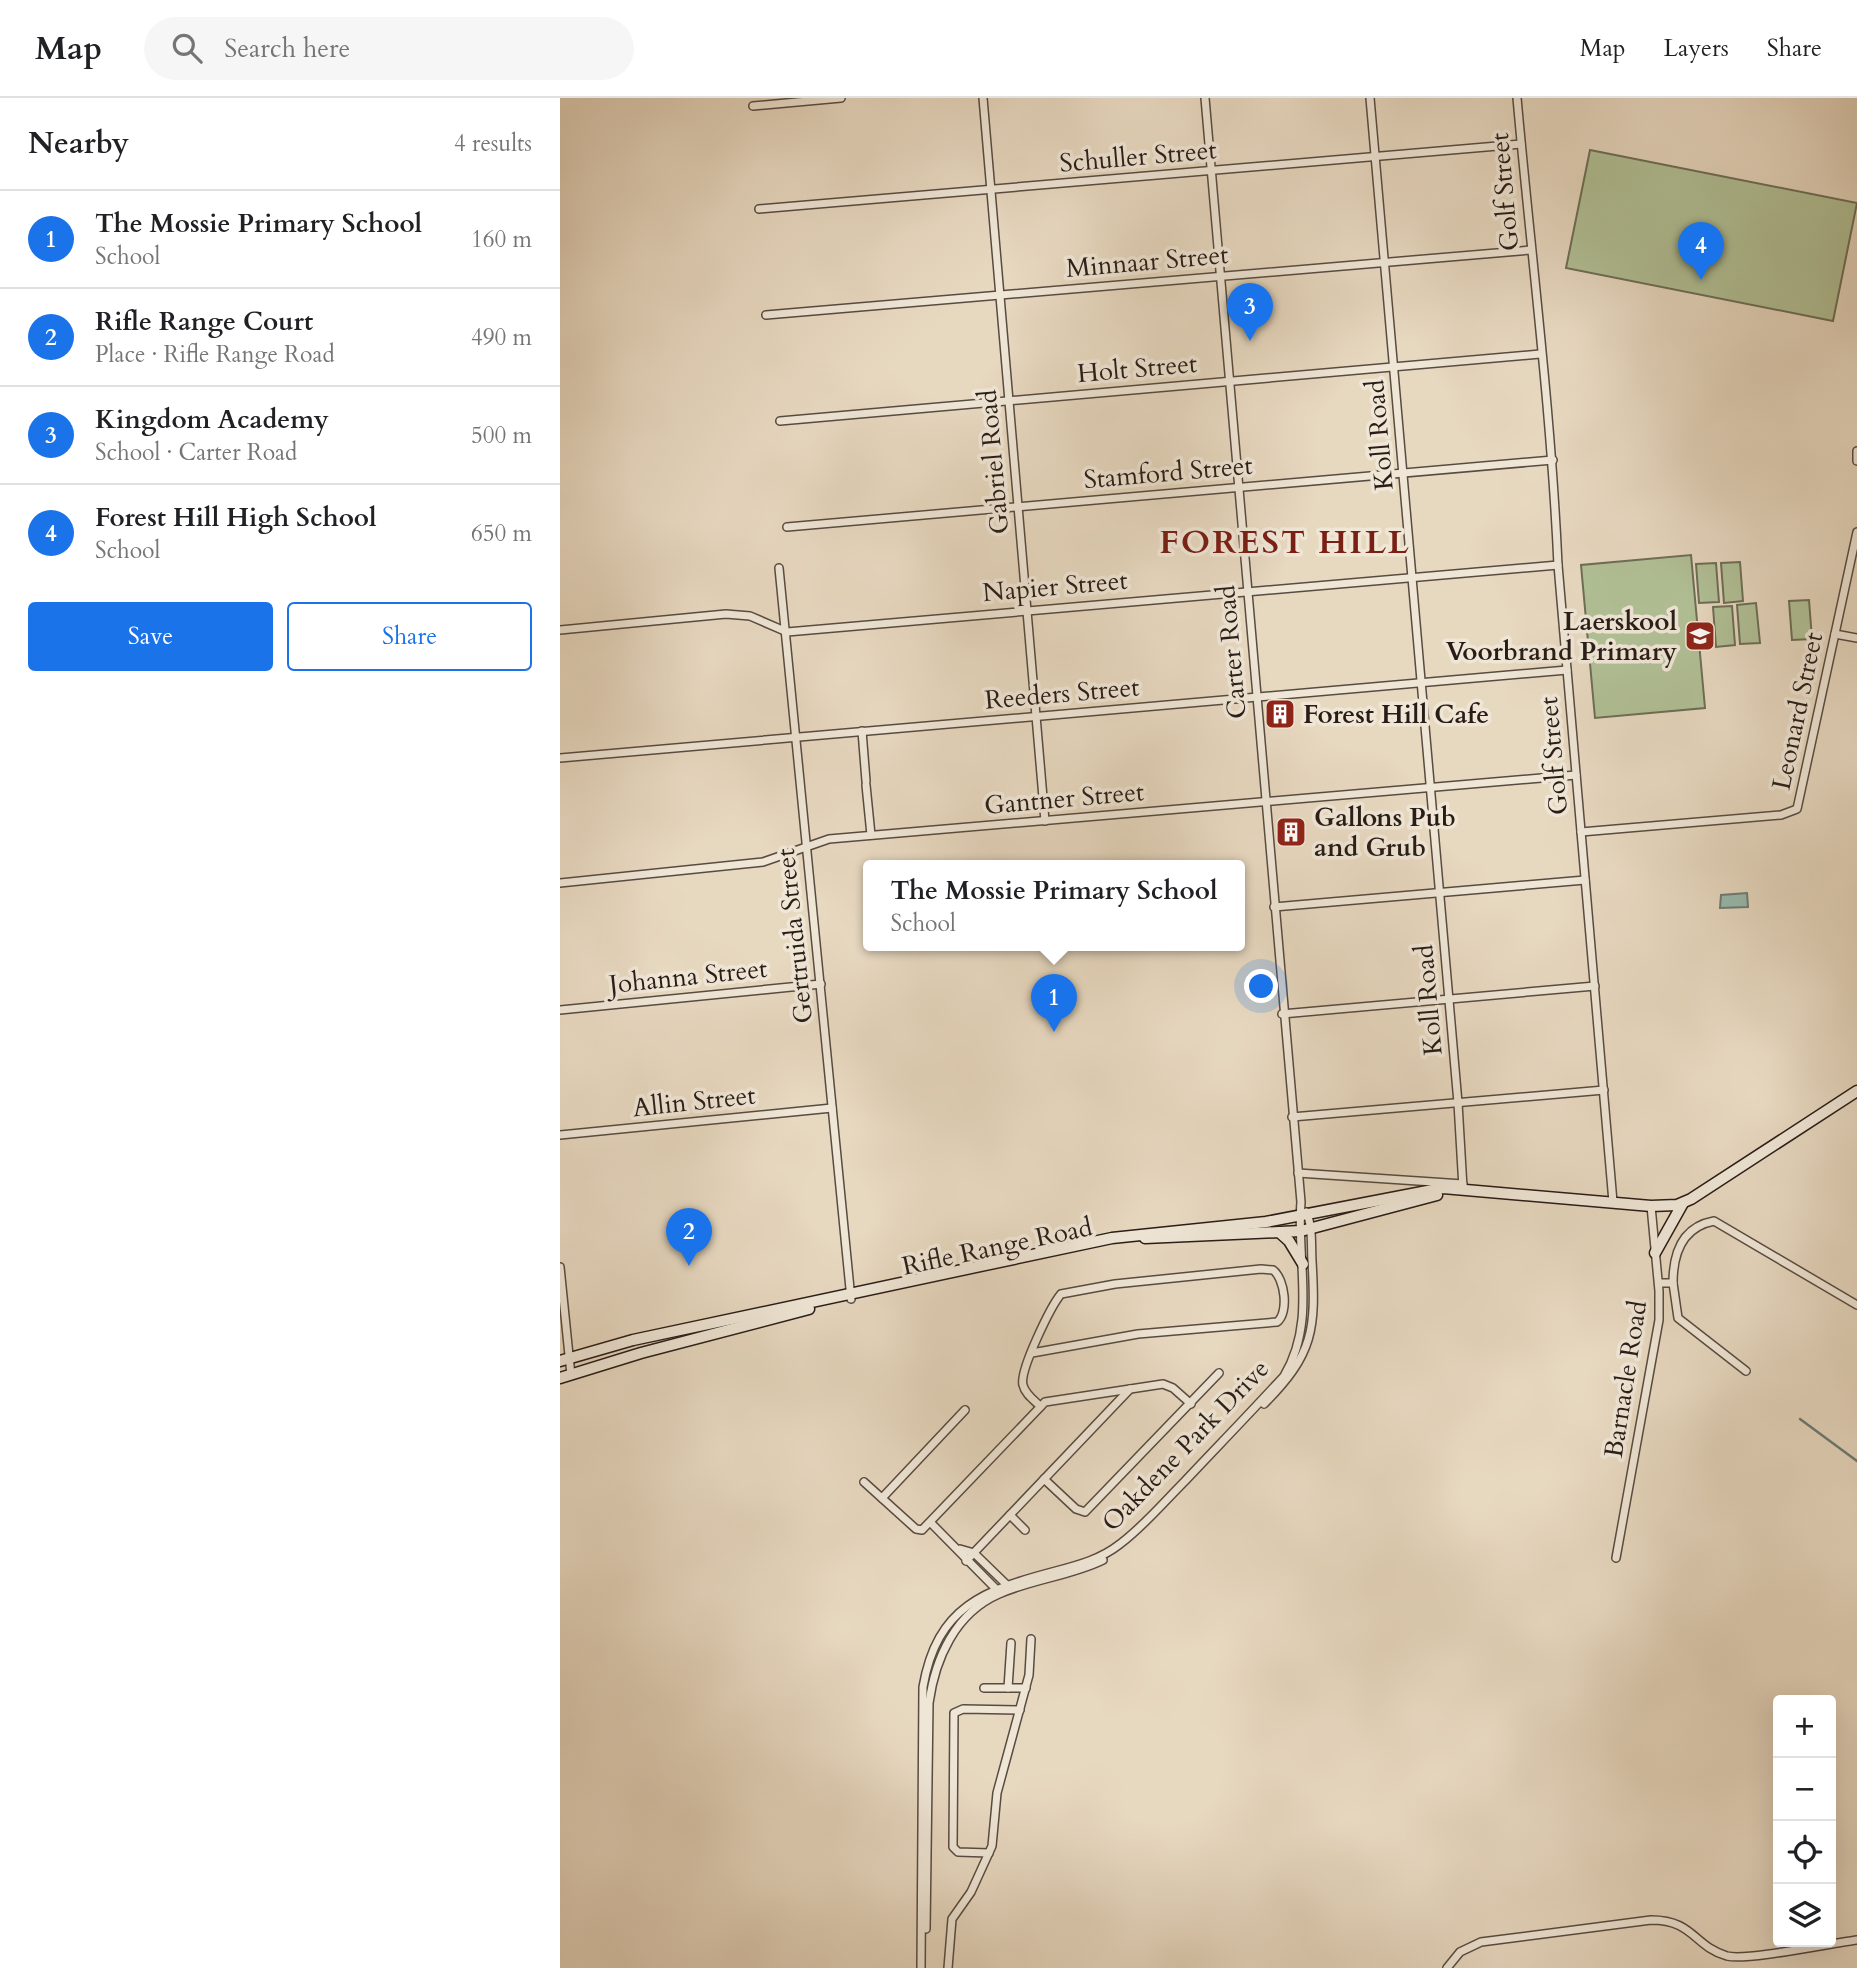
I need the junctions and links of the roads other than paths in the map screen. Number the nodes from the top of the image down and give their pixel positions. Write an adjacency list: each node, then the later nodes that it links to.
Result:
1 (841, 98): 6 (street)
2 (983, 98): 10 (street, Gabriel Road)
3 (1205, 98): 9 (street, Carter Road)
4 (1370, 98): 8 (street, Koll Road)
5 (1517, 98): 7 (street, Golf Street)
6 (753, 106)
7 (1521, 144): 8 (street, Schuller Street); 12 (street, Golf Street)
8 (1376, 157): 9 (street, Schuller Street); 13 (street, Koll Road)
9 (1211, 171): 10 (street, Schuller Street); 14 (street, Carter Road)
10 (990, 190): 11 (street, Schuller Street); 15 (street, Gabriel Road)
11 (759, 209)
12 (1531, 250): 13 (street, Minnaar Street); 17 (street, Golf Street)
13 (1386, 261): 14 (street, Minnaar Street); 18 (street, Koll Road)
14 (1219, 275): 15 (street, Minnaar Street); 19 (street, Carter Road)
15 (999, 295): 16 (street, Minnaar Street); 20 (street, Gabriel Road)
16 (766, 315)
17 (1540, 354): 18 (street, Holt Street); 23 (street, Golf Street)
18 (1395, 368): 19 (street, Holt Street); 25 (street, Koll Road)
19 (1229, 381): 20 (street, Holt Street); 26 (street, Carter Road)
20 (1008, 401): 21 (street, Holt Street); 27 (street, Gabriel Road)
21 (780, 421)
22 (1857, 451): 24 (street)
23 (1553, 460): 25 (street, Stamford Street); 30 (street, Golf Street)
24 (1857, 461)
25 (1404, 472): 26 (street, Stamford Street); 32 (street, Koll Road)
26 (1238, 487): 27 (street, Stamford Street); 33 (street, Carter Road)
27 (1018, 506): 28 (street, Stamford Street); 34 (street, Gabriel Road)
28 (787, 527)
29 (1857, 532): 37 (street, Leonard Street)
30 (1558, 565): 32 (street, Napier Street); 39 (street, Golf Street)
31 (779, 568): 36 (street, Gertruida Street)
32 (1412, 577): 33 (street, Napier Street); 40 (street, Koll Road)
33 (1246, 592): 34 (street, Napier Street); 41 (street, Carter Road)
34 (1028, 609): 36 (street, Napier Street); 42 (street, Gabriel Road)
35 (560, 630): 36 (street, Napier Street)
36 (787, 632): 44 (street, Gertruida Street)
37 (1835, 634): 38 (street); 50 (street, Leonard Street)
38 (1857, 638)
39 (1567, 670): 40 (street, Reeders Street); 46 (street, Golf Street)
40 (1421, 682): 41 (street, Reeders Street); 47 (street, Koll Road)
41 (1256, 698): 42 (street, Reeders Street); 48 (street, Carter Road)
42 (1036, 716): 43 (street, Reeders Street); 49 (street, Gabriel Road)
43 (862, 731): 44 (street, Reeders Street); 51 (street)
44 (797, 736): 45 (street, Reeders Street); 52 (street, Gertruida Street)
45 (560, 758)
46 (1576, 775): 47 (street, Gantner Street); 50 (street, Golf Street)
47 (1430, 788): 48 (street, Gantner Street); 55 (street, Koll Road)
48 (1266, 803): 49 (street, Gantner Street); 56 (street, Carter Road)
49 (1045, 821): 51 (street, Gantner Street)
50 (1581, 832): 53 (street, Golf Street)
51 (870, 835): 52 (street, Gantner Street)
52 (806, 845): 54 (street, Gantner Street); 57 (street, Gertruida Street)
53 (1585, 880): 55 (street); 58 (street, Golf Street)
54 (560, 883)
55 (1439, 893): 56 (street); 59 (street, Koll Road)
56 (1274, 907): 61 (street, Carter Road)
57 (821, 984): 60 (street, Johanna Street); 65 (street, Gertruida Street)
58 (1595, 986): 59 (street); 62 (street, Golf Street)
59 (1448, 998): 61 (street); 64 (street, Koll Road)
60 (560, 1010)
61 (1282, 1014): 66 (street, Carter Road)
62 (1604, 1090): 64 (street); 71 (street, Golf Street)
63 (1857, 1091): 72 (main road)
64 (1458, 1103): 66 (street); 69 (street, Koll Road)
65 (832, 1108): 67 (street, Allin Street); 82 (street, Gertruida Street)
66 (1292, 1117): 68 (street, Carter Road)
67 (560, 1135)
68 (1298, 1173): 69 (street); 74 (street, Carter Road)
69 (1463, 1186): 70 (main road); 71 (main road)
70 (1447, 1190): 74 (main road, Rifle Range Road); 75 (main road, Rifle Range Road)
71 (1612, 1202): 73 (main road)
72 (1683, 1203): 73 (main road); 77 (main road)
73 (1651, 1206): 77 (street, Barnacle Road)
74 (1304, 1216): 75 (street, Oakdene Park Drive); 82 (main road, Rifle Range Road)
75 (1306, 1230): 76 (main road, Rifle Range Road); 78 (street, Oakdene Park Drive); 84 (street, Oakdene Park Drive)
76 (1279, 1232): 78 (main road); 82 (main road, Rifle Range Road)
77 (1655, 1253): 80 (street, Barnacle Road)
78 (1303, 1264): 84 (street, Oakdene Park Drive)
79 (560, 1266): 86 (street)
80 (1659, 1283): 81 (street); 103 (street, Barnacle Road)
81 (1673, 1283): 83 (street); 87 (street)
82 (851, 1296): 86 (main road, Rifle Range Road); 89 (main road, Rifle Range Road)
83 (1857, 1305)
84 (1302, 1344): 105 (street, Oakdene Park Drive)
85 (1032, 1353): 85 (street); 93 (street)
86 (564, 1359): 89 (street)
87 (1745, 1371)
88 (1219, 1373): 92 (street)
89 (571, 1375): 90 (main road, Rifle Range Road)
90 (560, 1378)
91 (1131, 1388): 92 (street); 93 (street); 95 (street)
92 (1191, 1404): 95 (street)
93 (1041, 1406): 99 (street)
94 (965, 1410): 97 (street)
95 (1044, 1479): 98 (street)
96 (864, 1482): 97 (street)
97 (882, 1498): 99 (street)
98 (1010, 1515): 100 (street); 102 (street)
99 (932, 1524): 101 (street)
100 (1024, 1530)
101 (960, 1549): 102 (street); 104 (street)
102 (974, 1553): 104 (street); 105 (street)
103 (1616, 1558)
104 (966, 1561): 106 (street)
105 (1009, 1587): 106 (street, Oakdene Park Drive)
106 (998, 1591): 115 (street, Oakdene Park Drive)
107 (1031, 1639): 111 (street)
108 (1011, 1643): 110 (street)
109 (984, 1688): 110 (street)
110 (1008, 1688): 111 (street)
111 (1026, 1688): 112 (street)
112 (1020, 1710): 113 (street); 113 (street)
113 (989, 1853): 116 (street)
114 (1857, 1940): 117 (street)
115 (924, 1968)
116 (948, 1968)
117 (1448, 1968)

